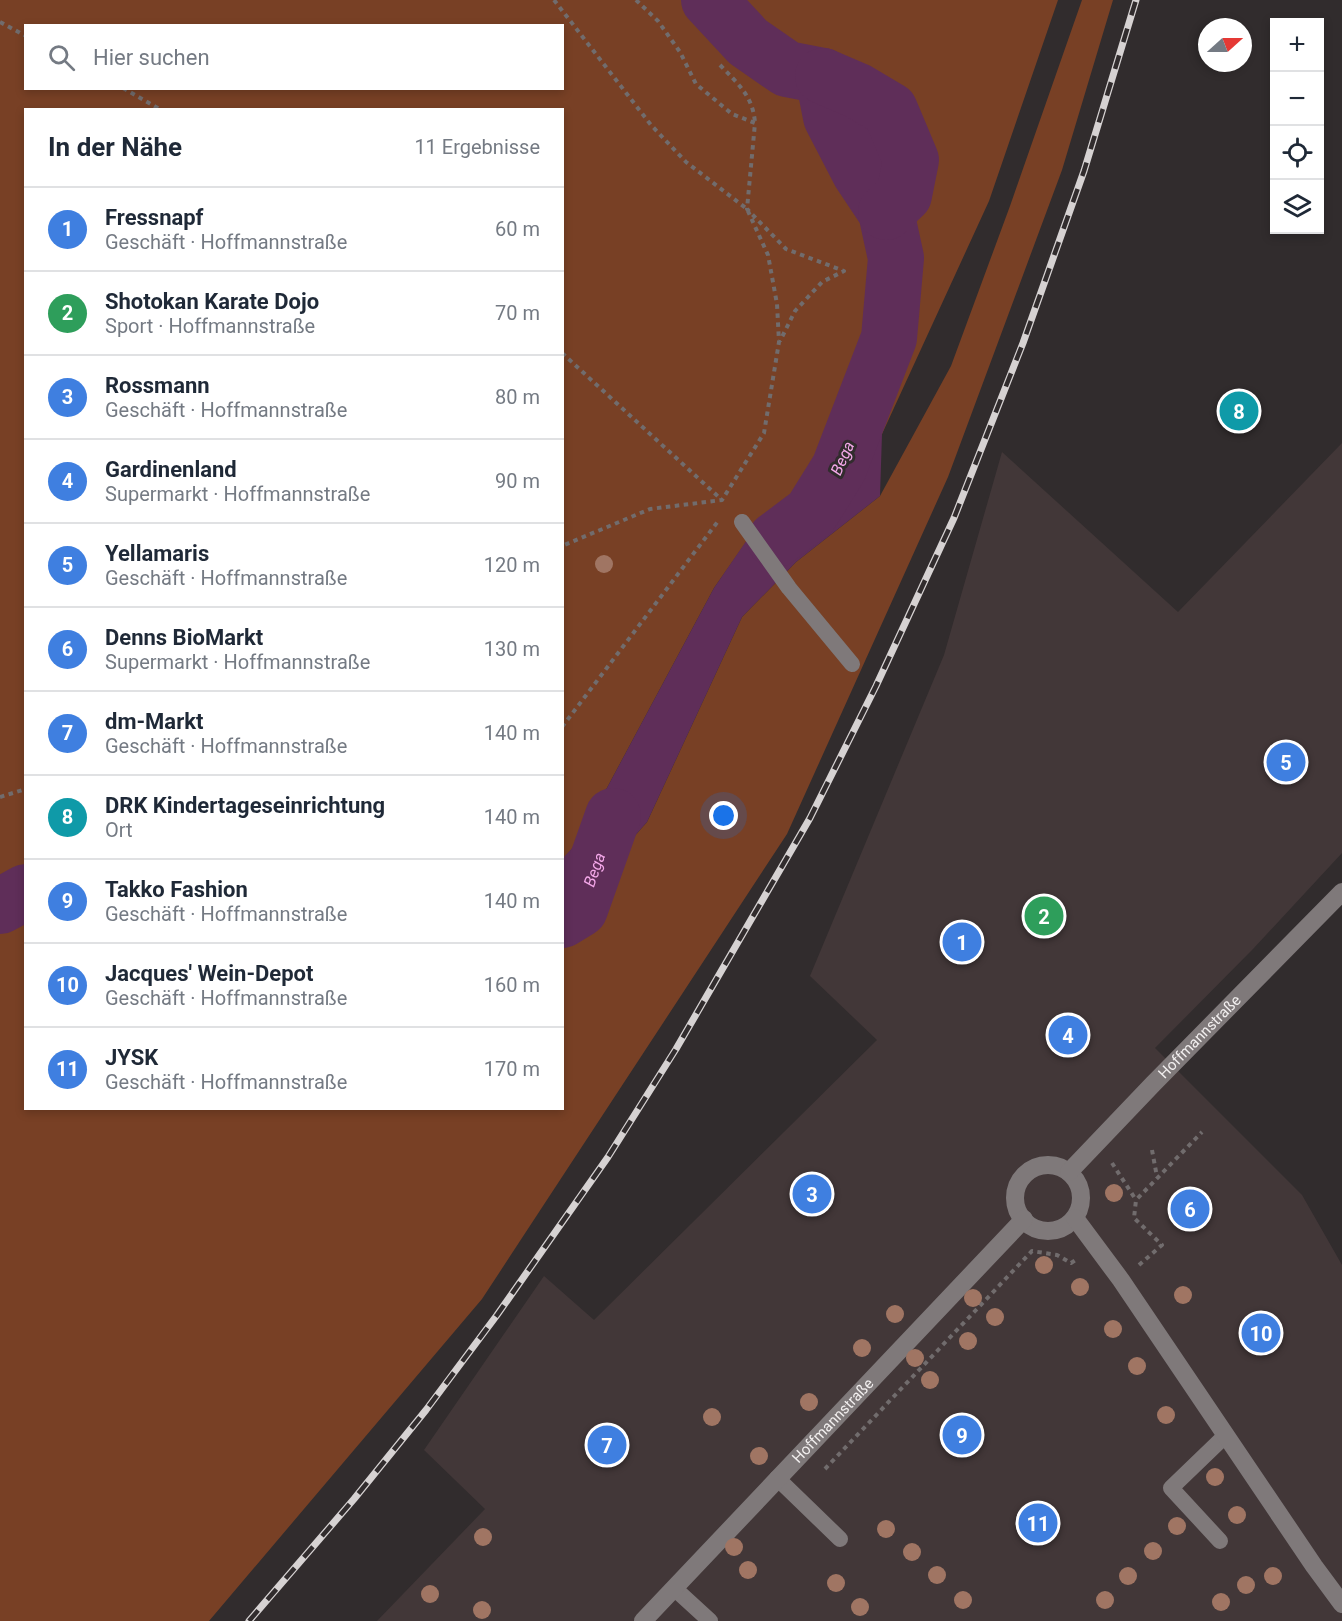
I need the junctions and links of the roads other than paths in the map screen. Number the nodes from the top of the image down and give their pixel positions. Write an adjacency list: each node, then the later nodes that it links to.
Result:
1 (742, 522): 2 (lane)
2 (852, 664)
3 (1338, 904): 4 (street, Hoffmannstraße)
4 (1069, 1172): 5 (street); 6 (street)
5 (1075, 1218): 6 (street); 7 (street)
6 (1023, 1219): 8 (street, Hoffmannstraße)
7 (1226, 1435): 10 (lane); 12 (street)
8 (777, 1478): 9 (lane); 11 (street, Hoffmannstraße)
9 (840, 1539)
10 (1220, 1541)
11 (674, 1588): 13 (street, Hoffmannstraße); 14 (lane)
12 (1342, 1604)
13 (643, 1621)
14 (710, 1621)

